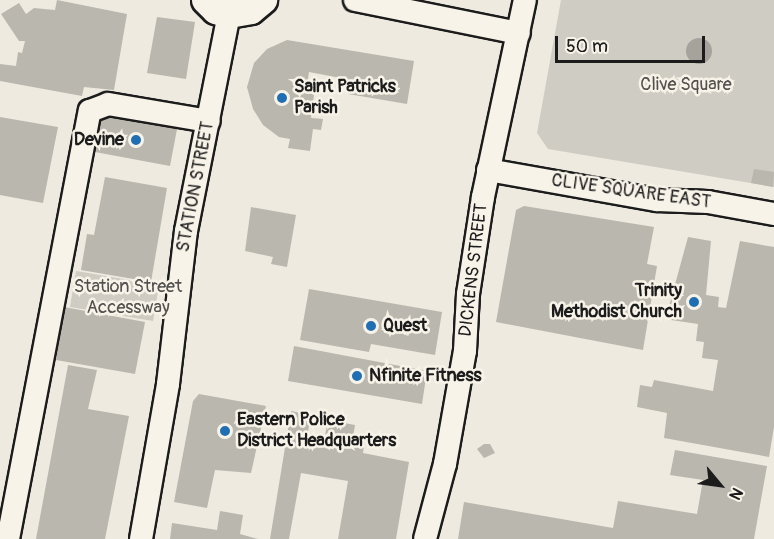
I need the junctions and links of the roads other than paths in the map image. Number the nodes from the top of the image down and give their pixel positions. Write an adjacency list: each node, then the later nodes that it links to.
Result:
1 (263, 0): 4 (main road)
2 (355, 0): 5 (street)
3 (525, 0): 5 (street, DICKENS STREET)
4 (217, 7): 6 (street, STATION STREET)
5 (519, 33): 7 (street, DICKENS STREET)
6 (209, 121): 9 (street); 10 (street, STATION STREET)
7 (488, 170): 8 (street, CLIVE SQUARE EAST); 11 (street, DICKENS STREET)
8 (774, 214)
9 (8, 539)
10 (141, 539)
11 (425, 539)

